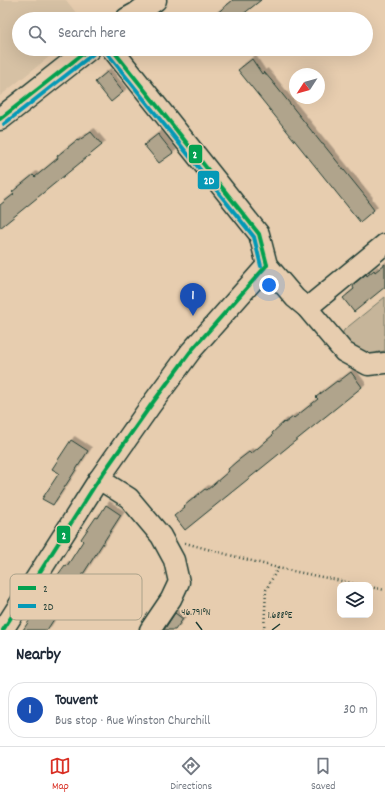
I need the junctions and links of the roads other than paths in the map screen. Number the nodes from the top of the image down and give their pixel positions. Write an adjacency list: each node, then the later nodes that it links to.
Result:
1 (144, 0): 3 (main road)
2 (155, 0): 4 (main road)
3 (133, 12)
4 (139, 12)
5 (80, 56): 7 (main road)
6 (118, 56): 9 (street)
7 (0, 119)
8 (385, 244): 10 (street)
9 (267, 265): 10 (street); 12 (street)
10 (307, 308): 11 (street)
11 (385, 363)
12 (99, 480): 13 (street); 16 (street)
13 (39, 574)
14 (10, 619): 15 (street)
15 (3, 630)
16 (150, 630)

